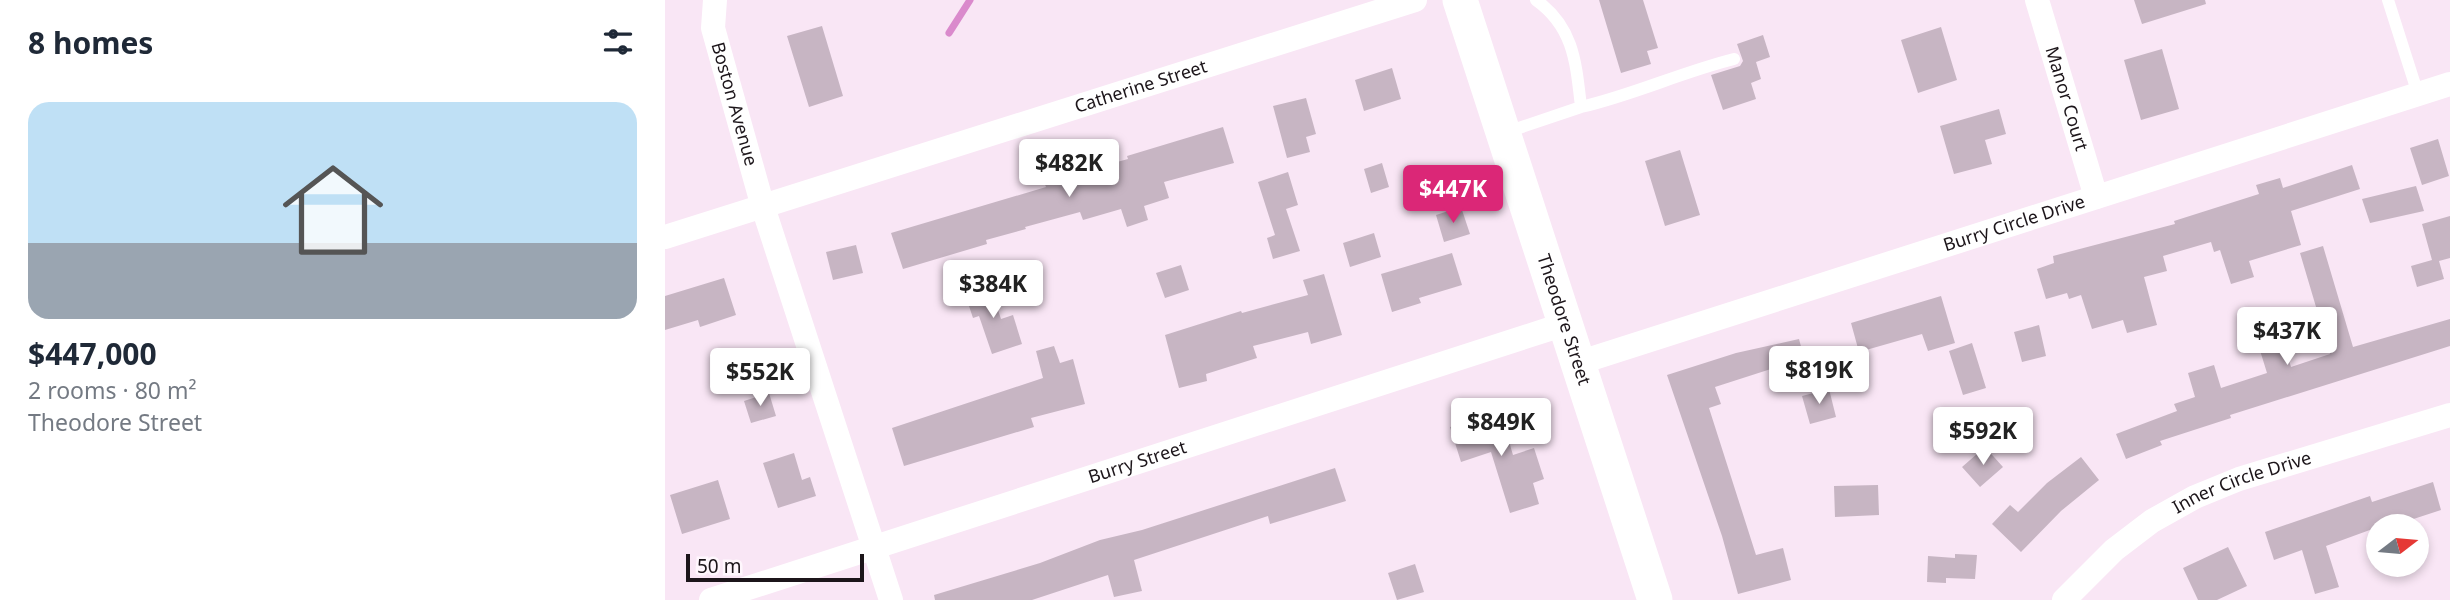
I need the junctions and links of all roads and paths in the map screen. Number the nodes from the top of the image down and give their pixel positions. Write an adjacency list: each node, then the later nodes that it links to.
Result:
1 (715, 0): 13 (street, Boston Avenue)
2 (1415, 0): 13 (street, Catherine Street)
3 (1536, 0): 10 (lane)
4 (2037, 0): 12 (street, Manor Court)
5 (2388, 0): 9 (lane)
6 (1464, 3): 11 (main road, Theodore Street)
7 (1734, 59): 10 (lane)
8 (2450, 83): 9 (street, Burry Circle Drive)
9 (2418, 94): 12 (street, Burry Circle Drive)
10 (1581, 107): 11 (lane)
11 (1503, 133): 15 (main road, Theodore Street)
12 (2096, 197): 16 (street, Burry Circle Drive)
13 (763, 207): 14 (street, Catherine Street); 18 (street, Boston Avenue)
14 (665, 237)
15 (1565, 324): 16 (main road, Theodore Street); 18 (street, Burry Street)
16 (1578, 363): 21 (main road, Theodore Street)
17 (2450, 415): 22 (street, Inner Circle Drive)
18 (874, 547): 19 (street, Burry Street); 20 (street, Boston Avenue)
19 (711, 600)
20 (891, 600)
21 (1655, 600)
22 (2063, 600)

